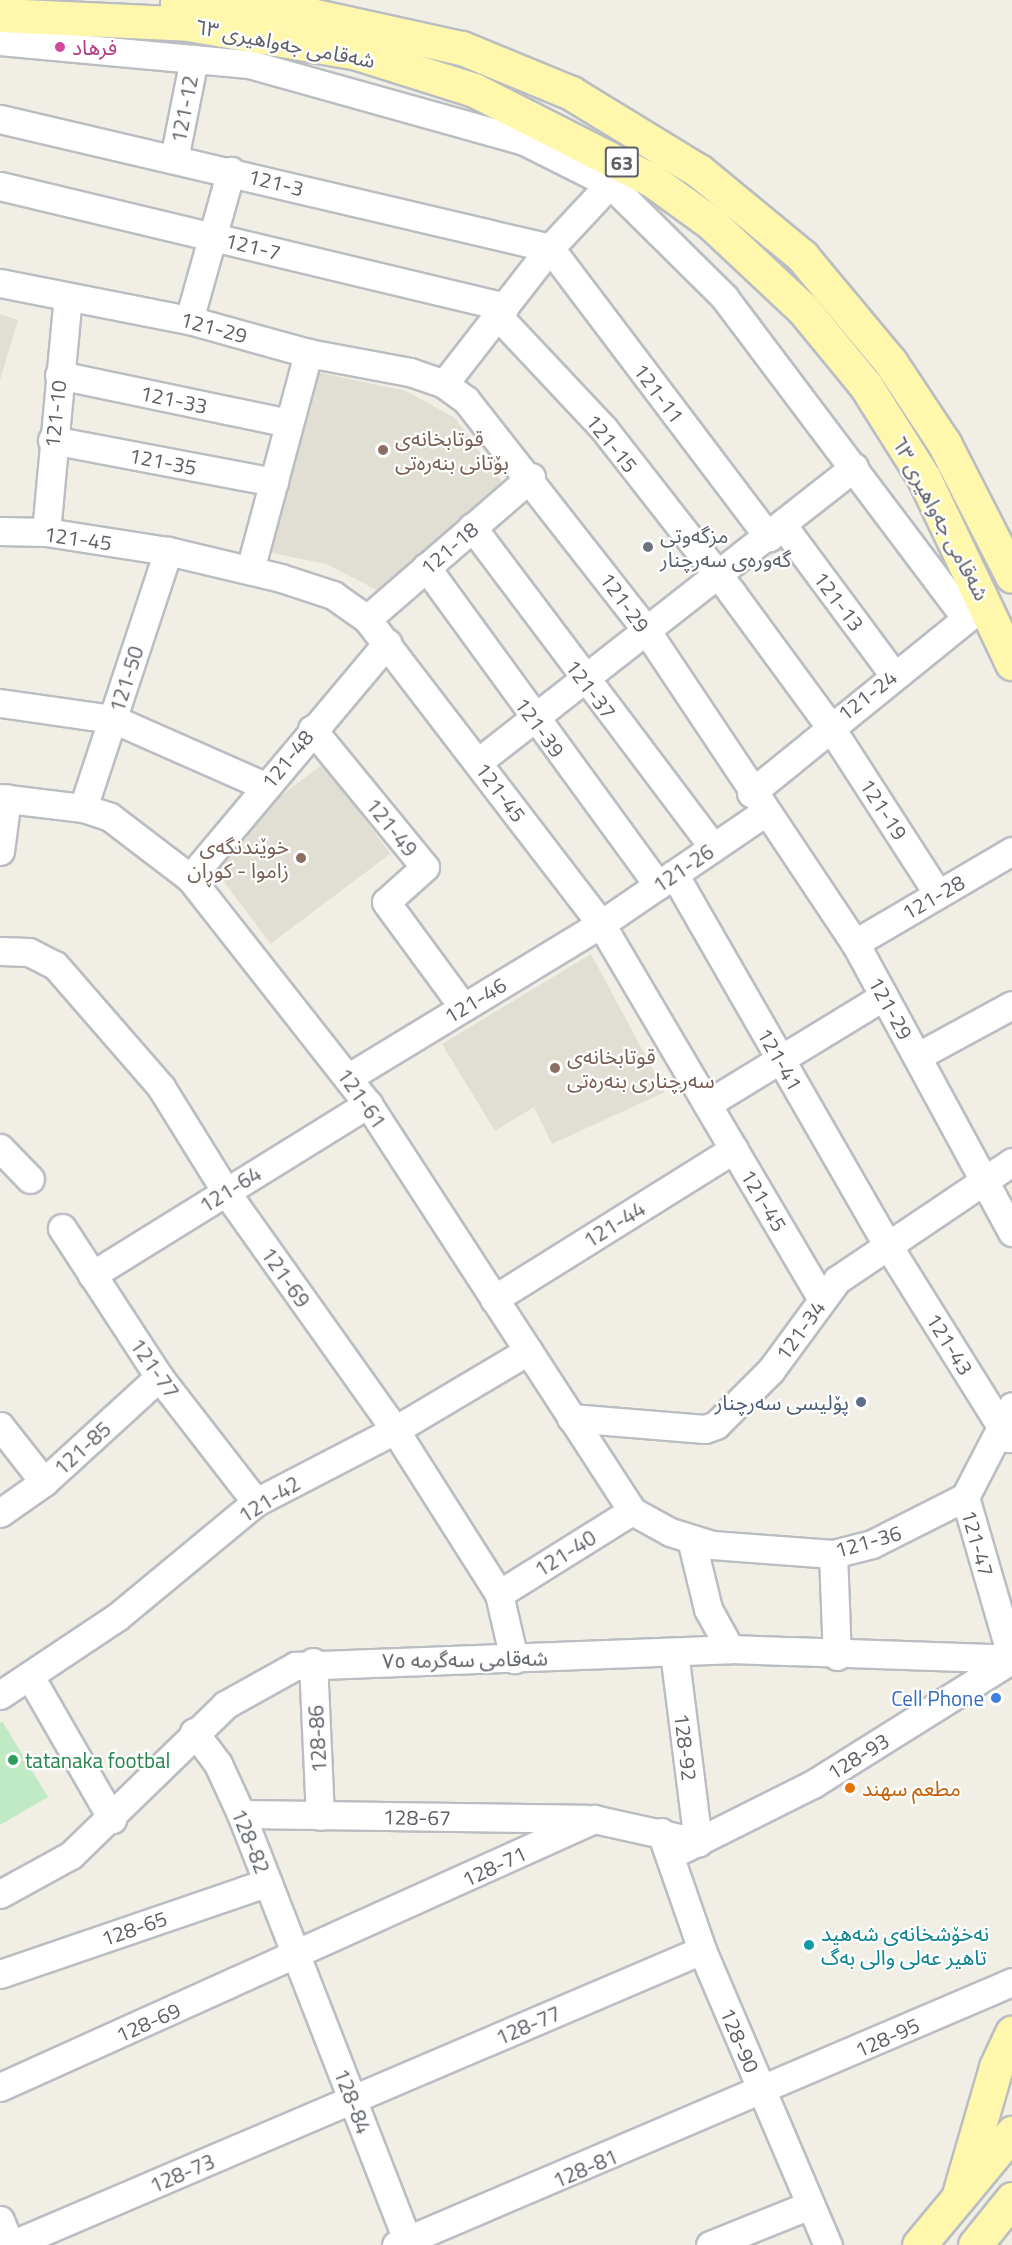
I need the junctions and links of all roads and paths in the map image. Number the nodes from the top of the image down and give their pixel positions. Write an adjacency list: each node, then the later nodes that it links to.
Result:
1 (92, 0): 4 (main road, شەقامی جەواهیری ٦٣ / 63)
2 (327, 0): 4 (main road)
3 (0, 15): 10 (main road, شەقامی جەواهیری ٦٣ / 63)
4 (376, 26): 33 (main road, شەقامی جەواهیری ٦٣ / 63)
5 (0, 41): 6 (street)
6 (194, 59): 8 (street, 121-12); 10 (street)
7 (0, 119): 8 (street, 121-3)
8 (174, 159): 9 (street, 121-3)
9 (231, 171): 12 (street); 13 (street, 121-3)
10 (618, 174): 13 (street); 23 (street); 35 (main road, شەقامی جەواهیری ٦٣ / 63)
11 (0, 186): 12 (street, 121-7)
12 (214, 237): 16 (street, 121-7); 17 (street)
13 (550, 248): 16 (street); 29 (street, 121-11)
14 (0, 283): 15 (street, 121-29)
15 (68, 297): 17 (street, 121-29); 19 (street, 121-10)
16 (501, 311): 20 (street); 34 (street, 121-15)
17 (189, 320): 18 (street, 121-29)
18 (308, 352): 20 (street, 121-29); 21 (street)
19 (59, 375): 21 (street, 121-33); 22 (street, 121-10)
20 (444, 384): 24 (street, 121-29)
21 (289, 423): 25 (street)
22 (52, 440): 25 (street, 121-35); 28 (street, 121-10)
23 (854, 467): 29 (street); 35 (street)
24 (531, 477): 26 (street, 121-18); 37 (street, 121-29)
25 (274, 482): 32 (street)
26 (472, 528): 31 (street, 121-18); 41 (street, 121-37)
27 (0, 531): 28 (street, 121-45)
28 (46, 532): 30 (street, 121-45)
29 (776, 532): 34 (street); 40 (street, 121-13)
30 (168, 551): 32 (street, 121-45); 43 (street, 121-50)
31 (426, 567): 36 (street, 121-18); 44 (street, 121-39)
32 (250, 570): 36 (street, 121-45)
33 (1012, 576)
34 (717, 579): 37 (street); 45 (street, 121-15)
35 (976, 610): 39 (main road, شەقامی جەواهیری ٦٣ / 63); 40 (street, 121-24)
36 (367, 619): 38 (street, 121-45)
37 (644, 627): 41 (street); 50 (street, 121-29)
38 (387, 642): 46 (street, 121-48); 47 (street, 121-45)
39 (1012, 663)
40 (894, 675): 45 (street, 121-24)
41 (583, 678): 44 (street); 52 (street, 121-37)
42 (0, 703): 43 (street)
43 (113, 718): 48 (street); 51 (street, 121-50)
44 (532, 718): 47 (street); 56 (street, 121-39)
45 (830, 725): 50 (street, 121-24); 57 (street, 121-19)
46 (312, 729): 48 (street, 121-48); 63 (street, 121-49)
47 (478, 762): 58 (street, 121-45)
48 (265, 786): 55 (street, 121-48)
49 (4, 798): 51 (street, 121-61); 53 (street)
50 (758, 803): 52 (street, 121-26); 59 (street, 121-29)
51 (83, 808): 55 (street, 121-61)
52 (713, 847): 56 (street, 121-26)
53 (0, 851)
54 (1012, 851): 57 (street, 121-28)
55 (190, 878): 66 (street, 121-61)
56 (666, 879): 58 (street, 121-26); 65 (street, 121-41)
57 (938, 894): 59 (street, 121-28)
58 (601, 924): 63 (street, 121-46); 68 (street, 121-45)
59 (855, 943): 61 (street, 121-29)
60 (0, 951): 74 (street, 121-69)
61 (884, 996): 64 (street, 121-29); 65 (street)
62 (1012, 1005): 64 (street)
63 (463, 1007): 66 (street, 121-46)
64 (918, 1056): 72 (street, 121-29)
65 (780, 1059): 68 (street); 77 (street, 121-41)
66 (349, 1077): 67 (street, 121-61)
67 (368, 1104): 74 (street, 121-64); 79 (street, 121-61)
68 (707, 1104): 70 (street, 121-45)
69 (0, 1148): 73 (street)
70 (734, 1149): 79 (street, 121-44); 80 (street, 121-45)
71 (1012, 1162): 72 (street, 121-34)
72 (984, 1177): 76 (street, 121-29); 77 (street, 121-34)
73 (30, 1179)
74 (225, 1192): 78 (street, 121-64); 86 (street, 121-69)
75 (62, 1228): 78 (street, 121-77)
76 (1012, 1232)
77 (887, 1244): 80 (street, 121-34); 85 (street, 121-43)
78 (92, 1275): 82 (street, 121-77)
79 (494, 1299): 81 (street, 121-61)
80 (822, 1299): 83 (street, 121-34)
81 (528, 1352): 83 (street, 121-61); 86 (street, 121-42)
82 (159, 1377): 87 (street, 121-85); 89 (street, 121-77)
83 (571, 1418): 90 (street, 121-61)
84 (0, 1426): 87 (street)
85 (1009, 1426): 88 (street)
86 (395, 1430): 89 (street, 121-42); 94 (street, 121-69)
87 (44, 1482): 91 (street, 121-85)
88 (964, 1497): 93 (street, 121-36); 99 (street, 121-47)
89 (256, 1502): 101 (street, 121-42)
90 (632, 1511): 92 (street, 121-36); 94 (street, 121-40)
91 (0, 1513)
92 (691, 1539): 93 (street, 121-36); 95 (street)
93 (833, 1554): 97 (street)
94 (499, 1594): 98 (street, 121-69)
95 (729, 1648): 96 (street, شەقامی سەگرمە ٧٥); 97 (street, شەقامی سەگرمە ٧٥)
96 (674, 1652): 98 (street, شەقامی سەگرمە ٧٥); 108 (street, 128-92)
97 (837, 1656): 99 (street, شەقامی سەگرمە ٧٥)
98 (514, 1659): 100 (street, شەقامی سەگرمە ٧٥)
99 (1012, 1659): 108 (street, 128-93)
100 (313, 1662): 103 (street, شەقامی سەگرمە ٧٥); 105 (street, 128-86)
101 (31, 1678): 102 (street, 121-42); 106 (street)
102 (0, 1695)
103 (194, 1732): 104 (street, 128-82); 106 (street, شەقامی سەگرمە ٧٥)
104 (241, 1814): 105 (street, 128-67); 110 (street, 128-82)
105 (320, 1816): 107 (street, 128-67)
106 (112, 1819): 111 (street, شەقامی سەگرمە ٧٥)
107 (594, 1819): 109 (street); 113 (street, 128-71)
108 (698, 1842): 109 (street)
109 (665, 1844): 112 (street, 128-90)
110 (268, 1882): 113 (street, 128-82); 114 (street, 128-65)
111 (0, 1894)
112 (702, 1950): 118 (street, 128-90); 119 (street, 128-77)
113 (297, 1957): 117 (street, 128-69); 119 (street, 128-84)
114 (0, 1974)
115 (1012, 1982): 118 (street, 128-95)
116 (1012, 2033): 121 (main road)
117 (0, 2086)
118 (763, 2093): 123 (street, 128-90); 125 (street, 128-81)
119 (353, 2102): 125 (street, 128-84); 126 (street, 128-73)
120 (1012, 2133): 121 (main road)
121 (958, 2199): 129 (main road)
122 (1012, 2199): 130 (main road)
123 (810, 2205): 127 (street); 128 (street, 128-90)
124 (0, 2220): 126 (street)
125 (404, 2243)
126 (11, 2245)
127 (710, 2245)
128 (828, 2245)
129 (919, 2245)
130 (975, 2245)

